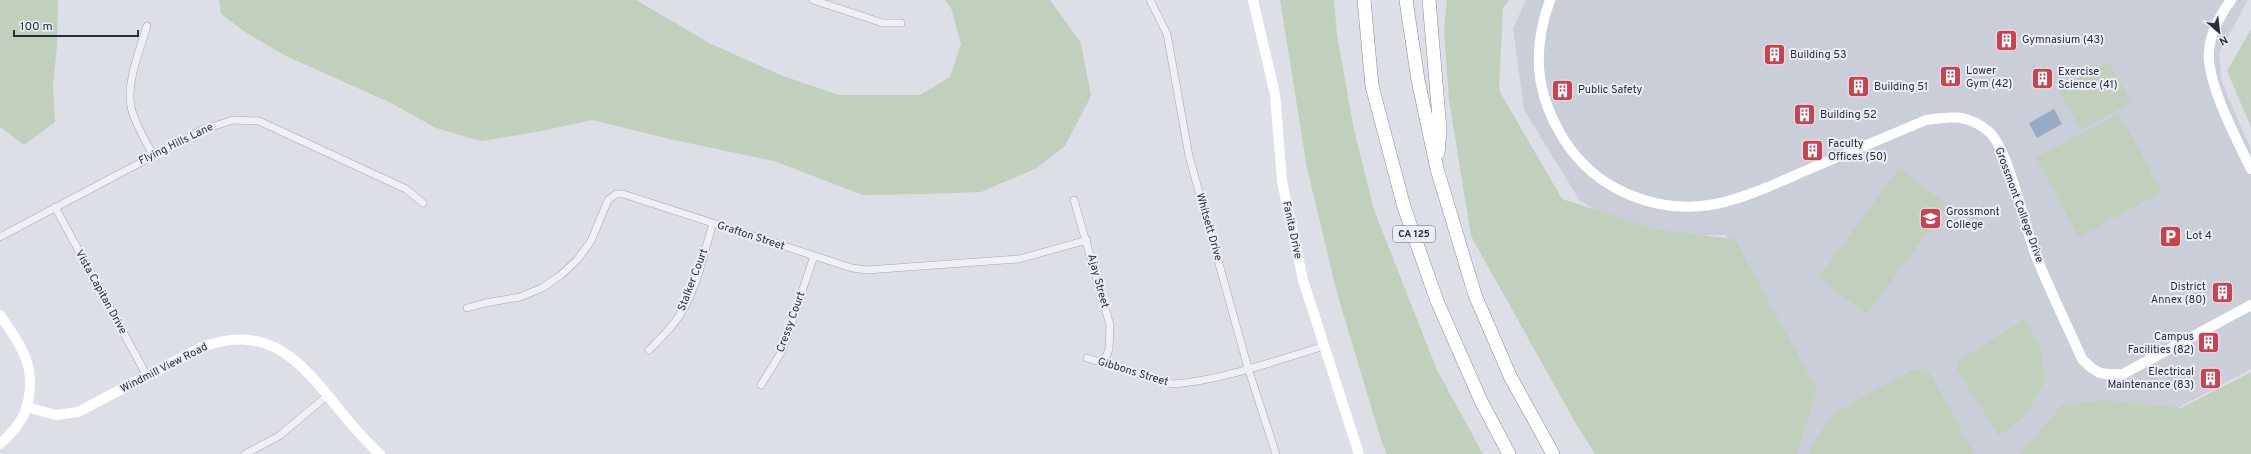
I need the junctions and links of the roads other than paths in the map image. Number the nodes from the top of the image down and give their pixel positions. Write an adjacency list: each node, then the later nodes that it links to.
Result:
1 (813, 0): 10 (street)
2 (1150, 0): 30 (street, Whitsett Drive)
3 (1253, 0): 26 (street, Fanita Drive)
4 (1358, 0): 12 (highway)
5 (1364, 0): 12 (highway, CA 125)
6 (1406, 0): 14 (highway)
7 (1429, 0): 14 (highway)
8 (1550, 0): 23 (street, Grossmont College Drive)
9 (2231, 0): 15 (street)
10 (901, 23)
11 (147, 26): 13 (street)
12 (1367, 48): 40 (highway, CA 125)
13 (153, 155): 17 (street, Flying Hills Lane); 18 (street, Flying Hills Lane)
14 (1437, 169): 41 (highway)
15 (2251, 169)
16 (1074, 200): 21 (street, Ajay Street)
17 (423, 203)
18 (55, 207): 20 (street, Flying Hills Lane); 31 (street, Vista Capitan Drive)
19 (714, 224): 22 (street, Grafton Street); 24 (street, Grafton Street); 27 (street, Stalker Court)
20 (0, 237)
21 (1087, 240): 22 (street, Grafton Street); 29 (street, Ajay Street)
22 (814, 256): 32 (street, Cressy Court)
23 (2251, 305)
24 (467, 308)
25 (0, 315): 34 (street)
26 (1324, 346): 30 (street, Gibbons Street); 39 (street, Fanita Drive)
27 (649, 350)
28 (1087, 358): 29 (street, Gibbons Street)
29 (1104, 362): 30 (street, Gibbons Street)
30 (1248, 368): 38 (street, Whitsett Drive)
31 (146, 376): 33 (street, Windmill View Road); 34 (street, Windmill View Road)
32 (761, 386)
33 (328, 395): 36 (street); 37 (street, Windmill View Road)
34 (26, 408): 35 (street)
35 (0, 444)
36 (246, 454)
37 (380, 454)
38 (1276, 454)
39 (1359, 454)
40 (1509, 454)
41 (1553, 454)

